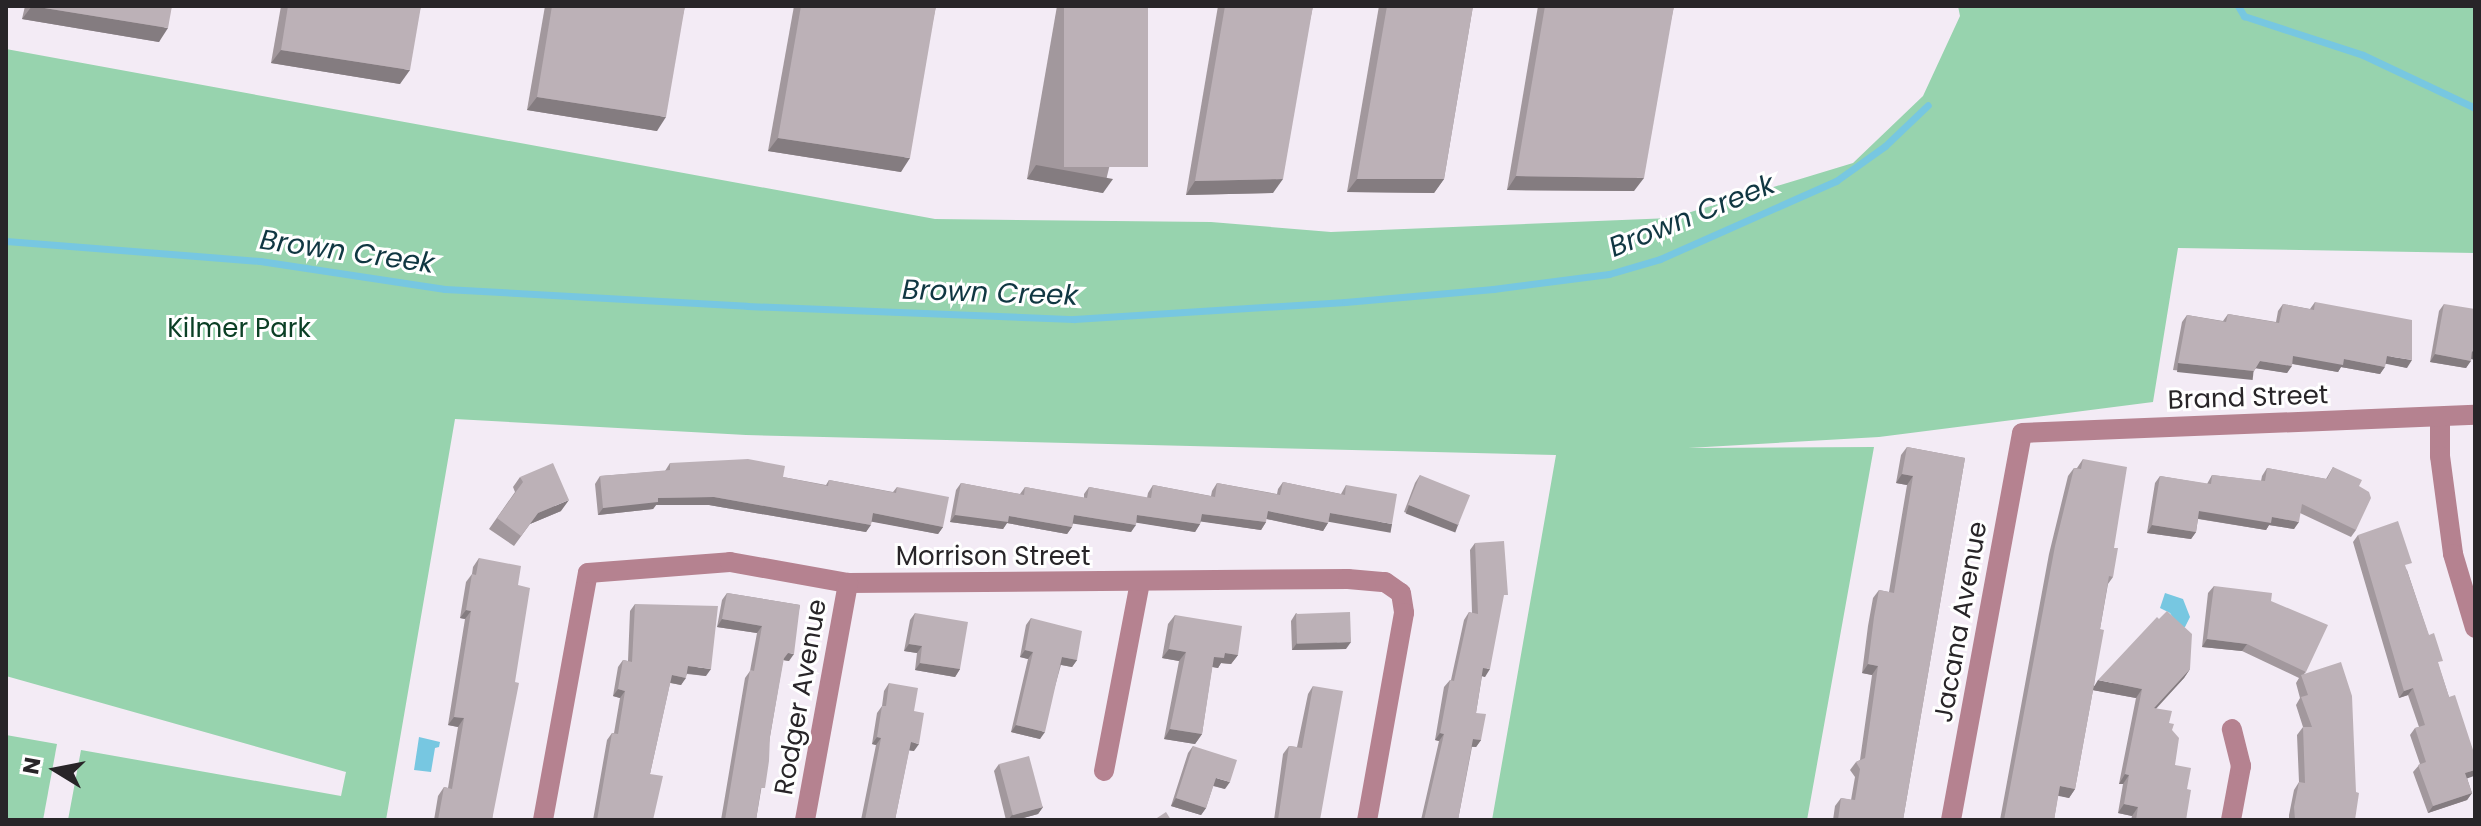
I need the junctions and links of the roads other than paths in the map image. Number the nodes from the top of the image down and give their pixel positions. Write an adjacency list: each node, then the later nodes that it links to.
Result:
1 (2475, 415): 2 (street, Brand Street)
2 (2440, 418): 3 (street, Brand Street); 6 (street)
3 (2022, 433): 12 (street, Jacana Avenue)
4 (848, 583): 5 (street, Morrison Street); 9 (street, Morrison Street); 10 (street, Rodger Avenue)
5 (1140, 583): 8 (street); 11 (street, Morrison Street)
6 (2475, 628)
7 (2232, 729): 13 (street)
8 (1104, 771)
9 (543, 820)
10 (805, 820)
11 (1367, 820)
12 (1951, 820)
13 (2231, 820)

